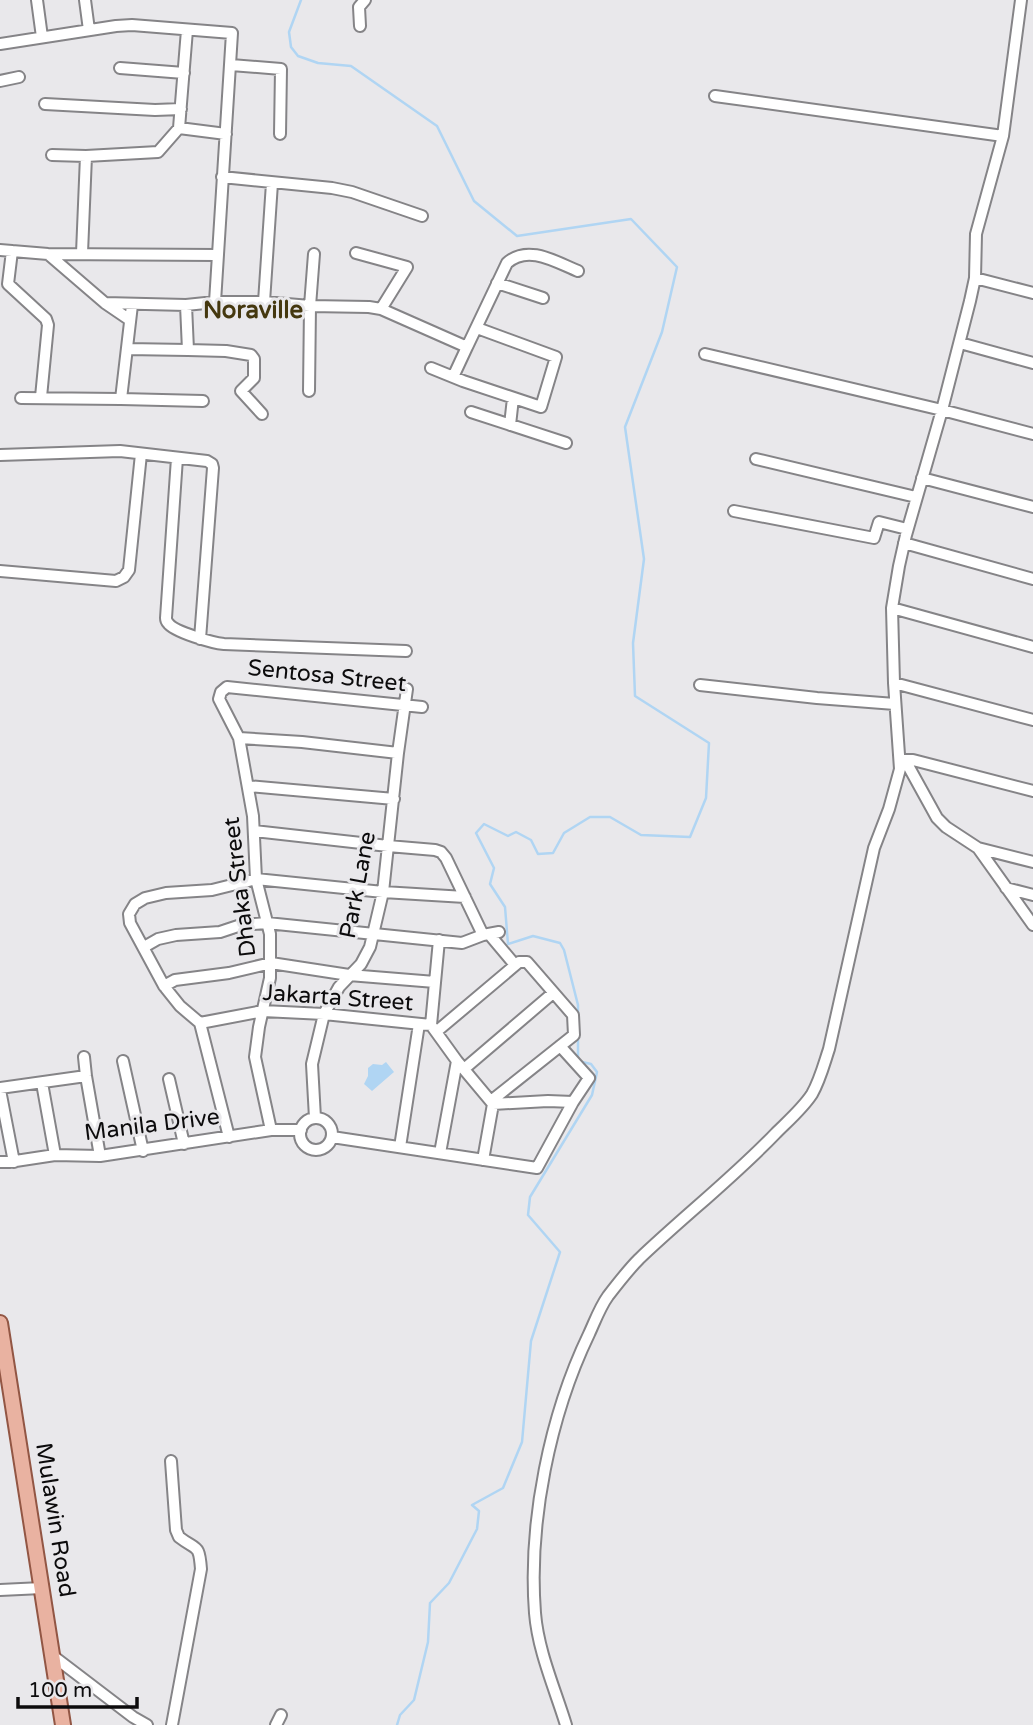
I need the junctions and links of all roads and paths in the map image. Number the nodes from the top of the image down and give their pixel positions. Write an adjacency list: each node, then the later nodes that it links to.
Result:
1 (37, 0): 8 (street)
2 (85, 0): 6 (street)
3 (365, 0): 5 (street)
4 (1021, 0): 21 (street)
5 (360, 26)
6 (89, 30): 7 (street); 8 (street)
7 (187, 30): 10 (street); 12 (street)
8 (42, 37): 9 (street)
9 (0, 44)
10 (231, 65): 19 (street); 20 (street)
11 (120, 68): 12 (street)
12 (184, 74): 17 (street)
13 (19, 77): 14 (street)
14 (0, 81)
15 (715, 96): 21 (street)
16 (45, 104): 17 (street)
17 (181, 109): 18 (street)
18 (179, 128): 19 (street); 23 (street)
19 (226, 134): 24 (street)
20 (280, 134)
21 (1003, 136): 34 (street)
22 (52, 155): 23 (street)
23 (86, 156): 28 (street)
24 (222, 177): 25 (street); 32 (street)
25 (272, 183): 26 (street); 39 (street)
26 (422, 216)
27 (6, 250): 30 (street); 56 (street)
28 (82, 253): 30 (street); 32 (street)
29 (356, 253): 44 (street)
30 (48, 254): 40 (street)
31 (314, 254): 43 (street)
32 (217, 255): 38 (street)
33 (578, 271): 35 (street)
34 (975, 278): 36 (street); 47 (street)
35 (497, 283): 37 (street); 46 (street)
36 (1033, 293)
37 (543, 298)
38 (215, 302): 39 (street); 42 (street)
39 (264, 302): 43 (street)
40 (105, 303): 41 (street); 45 (street)
41 (132, 304): 42 (street); 45 (street)
42 (186, 305): 50 (street)
43 (310, 306): 44 (street); 55 (street)
44 (381, 309): 48 (street)
45 (130, 320): 49 (street)
46 (477, 328): 48 (street); 58 (street)
47 (960, 343): 52 (street); 61 (street)
48 (467, 347): 54 (street)
49 (127, 349): 50 (street); 59 (street)
50 (188, 350): 63 (street)
51 (705, 354): 61 (street)
52 (1033, 363)
53 (430, 368): 54 (street)
54 (453, 377): 58 (street)
55 (309, 391)
56 (41, 397): 57 (street); 59 (street)
57 (21, 398)
58 (513, 398): 64 (street)
59 (121, 399): 60 (street)
60 (203, 401)
61 (942, 410): 65 (street); 71 (street)
62 (471, 412): 64 (street)
63 (262, 414)
64 (510, 425): 66 (street)
65 (1033, 434)
66 (566, 443)
67 (0, 454): 68 (street)
68 (141, 454): 69 (street); 77 (street)
69 (177, 458): 80 (street); 80 (street)
70 (756, 459): 72 (street)
71 (922, 478): 72 (street); 73 (street)
72 (916, 497): 75 (street)
73 (1033, 508)
74 (734, 511): 75 (street)
75 (908, 529): 76 (street)
76 (904, 543): 78 (street); 79 (street)
77 (0, 571)
78 (1033, 579)
79 (892, 608): 81 (street); 83 (street)
80 (200, 639): 82 (street)
81 (1033, 647)
82 (406, 651)
83 (894, 683): 87 (street); 90 (street)
84 (700, 685): 87 (street)
85 (227, 687): 88 (street, Sentosa Street); 91 (street, Dhaka Street)
86 (407, 688): 88 (street, Park Lane)
87 (895, 704): 93 (street)
88 (404, 705): 89 (street, Sentosa Street); 92 (street, Park Lane)
89 (422, 707)
90 (1033, 720)
91 (239, 738): 92 (street); 94 (street, Dhaka Street)
92 (398, 752): 96 (street, Park Lane)
93 (902, 762): 95 (street); 99 (street); 155 (street)
94 (248, 786): 96 (street); 97 (street, Dhaka Street)
95 (1033, 790)
96 (394, 799): 98 (street, Park Lane)
97 (254, 831): 98 (street); 101 (street, Dhaka Street)
98 (388, 846): 103 (street, Park Lane); 105 (street)
99 (978, 848): 100 (street); 102 (street)
100 (1033, 862)
101 (256, 878): 103 (street); 106 (street, Dhaka Street); 111 (street)
102 (1006, 888): 104 (street); 107 (street)
103 (383, 892): 105 (street); 108 (street, Park Lane)
104 (1033, 895)
105 (465, 897): 109 (street)
106 (267, 923): 108 (street); 111 (street); 112 (street, Dhaka Street)
107 (1033, 925)
108 (373, 934): 110 (street); 114 (street, Park Lane)
109 (490, 934): 110 (street); 113 (street)
110 (439, 940): 115 (street, Jakarta Street)
111 (144, 947): 116 (street)
112 (271, 963): 114 (street); 116 (street); 118 (street, Dhaka Street)
113 (515, 965): 117 (street); 122 (street)
114 (349, 975): 115 (street); 119 (street, Park Lane)
115 (435, 982): 122 (street, Jakarta Street)
116 (164, 986): 120 (street)
117 (553, 993): 123 (street); 126 (street)
118 (263, 1011): 119 (street, Jakarta Street); 120 (street, Jakarta Street); 134 (street, Dhaka Street)
119 (324, 1014): 121 (street, Jakarta Street); 133 (street, Park Lane)
120 (200, 1023): 136 (street)
121 (419, 1024): 122 (street, Jakarta Street); 139 (street)
122 (434, 1029): 126 (street, Jakarta Street)
123 (560, 1046): 131 (street); 132 (street)
124 (84, 1057): 127 (street)
125 (123, 1061): 140 (street)
126 (461, 1065): 131 (street, Jakarta Street); 141 (street)
127 (86, 1076): 129 (street); 143 (street)
128 (169, 1079): 138 (street)
129 (42, 1083): 130 (street); 142 (street)
130 (0, 1089): 145 (street)
131 (492, 1102): 132 (street); 144 (street)
132 (573, 1102): 144 (street)
133 (315, 1118): 135 (street); 137 (street)
134 (271, 1130): 135 (street, Manila Drive); 136 (street, Manila Drive)
135 (301, 1130): 137 (street)
136 (229, 1137): 138 (street, Manila Drive)
137 (332, 1137): 139 (street)
138 (184, 1144): 140 (street, Manila Drive)
139 (400, 1147): 141 (street)
140 (143, 1151): 143 (street, Manila Drive)
141 (440, 1153): 144 (street)
142 (55, 1155): 143 (street, Manila Drive); 145 (street, Manila Drive)
143 (100, 1156)
144 (483, 1160)
145 (8, 1162): 146 (street)
146 (0, 1170)
147 (0, 1323): 149 (main road, Mulawin Road)
148 (171, 1461): 154 (street)
149 (42, 1588): 150 (street); 151 (main road, Mulawin Road)
150 (0, 1590)
151 (53, 1656): 152 (main road, Mulawin Road); 153 (street)
152 (64, 1725)
153 (147, 1725)
154 (173, 1725)
155 (566, 1725)

